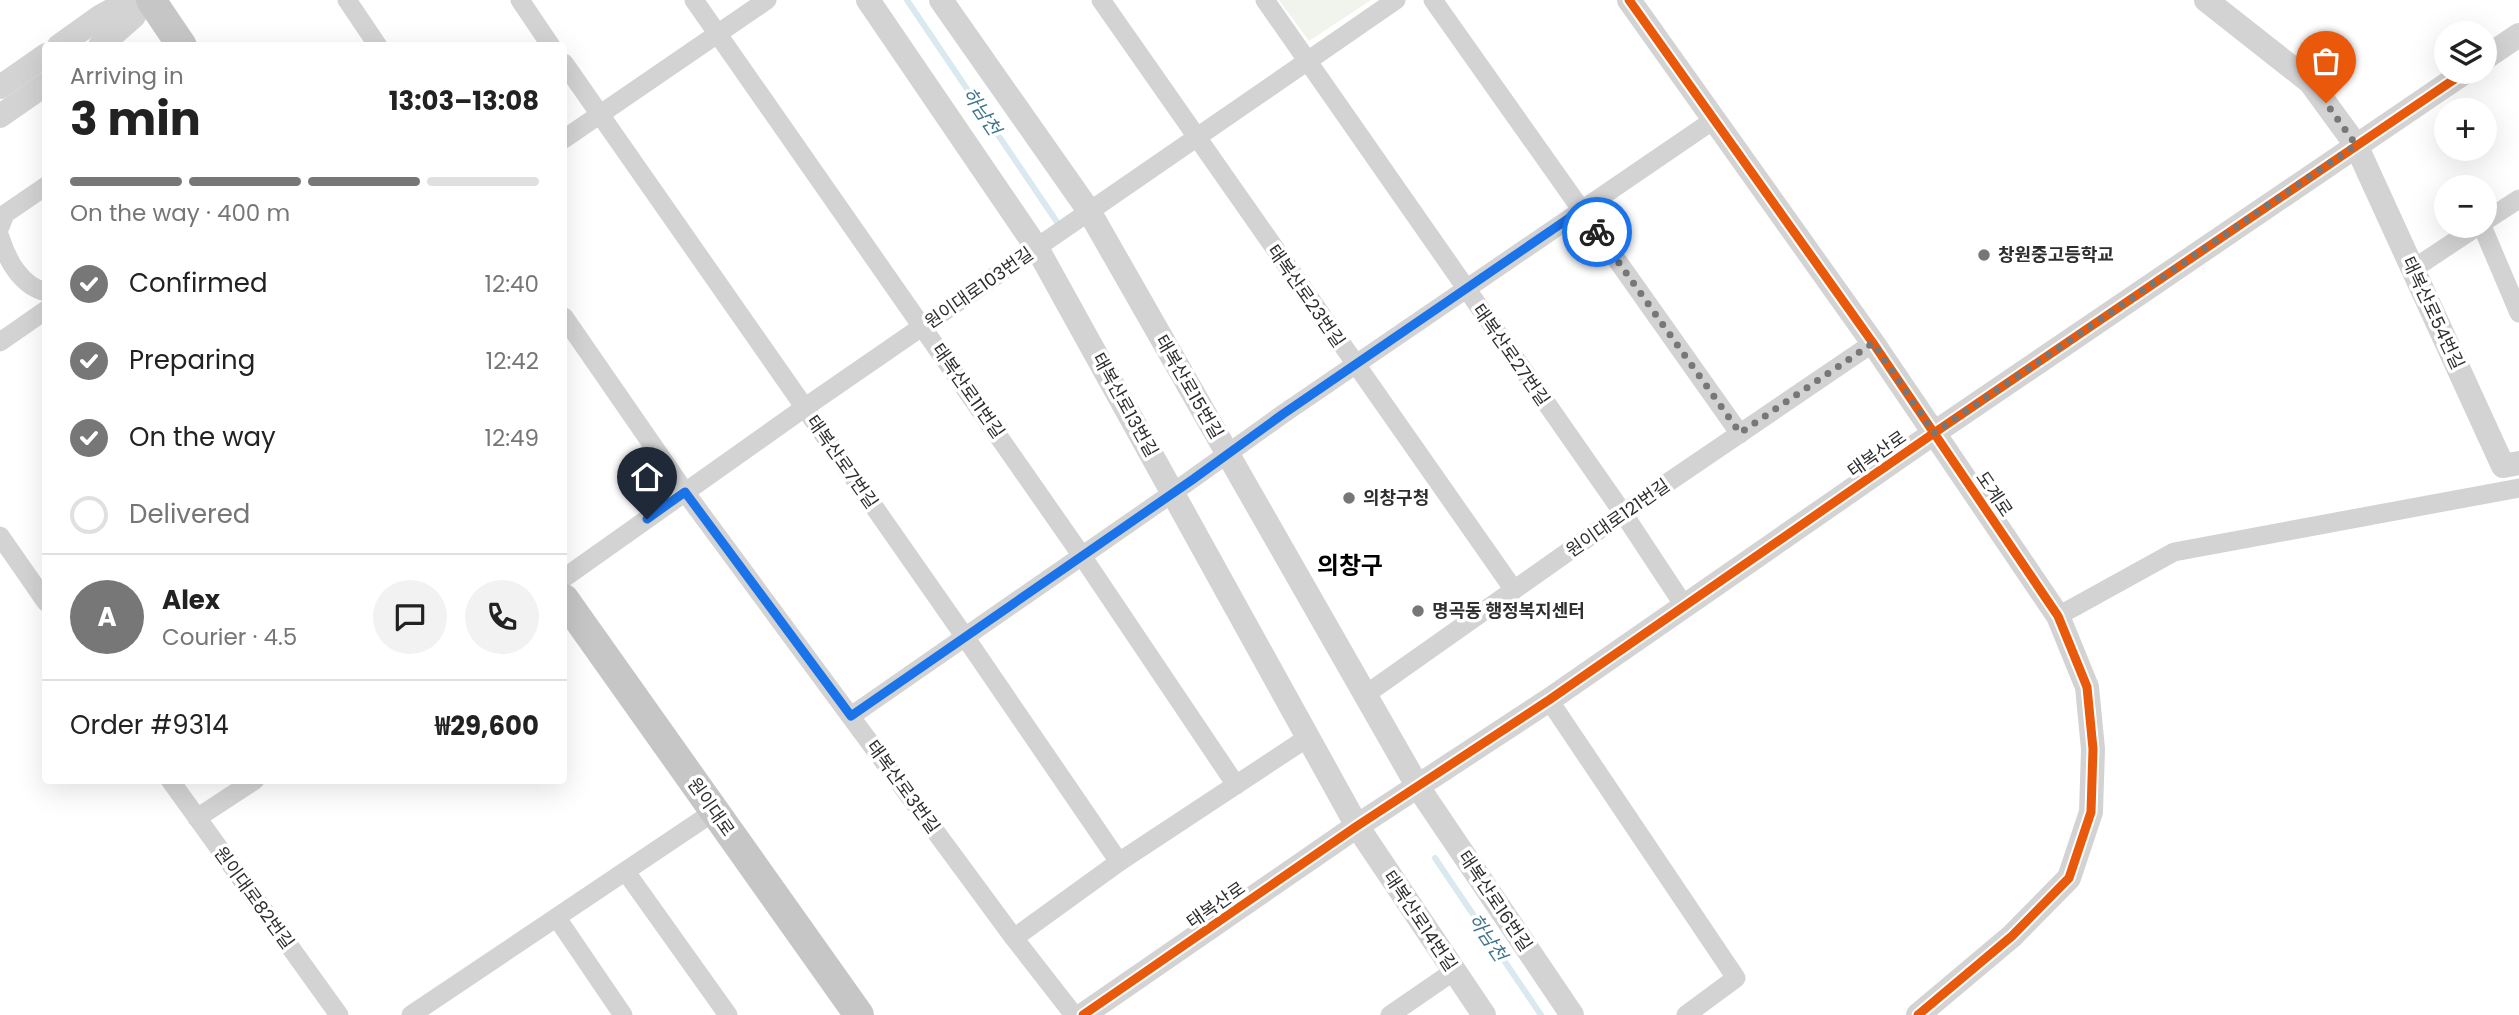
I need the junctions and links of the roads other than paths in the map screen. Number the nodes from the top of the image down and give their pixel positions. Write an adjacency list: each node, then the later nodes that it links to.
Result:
1 (131, 0): 18 (street)
2 (142, 0): 19 (street)
3 (151, 0): 20 (main road)
4 (347, 0): 21 (street)
5 (520, 0): 22 (street)
6 (694, 0): 16 (street, 태복산로11번길)
7 (767, 0): 16 (street)
8 (868, 0): 45 (street, 태복산로13번길)
9 (941, 0): 39 (street, 태복산로15번길)
10 (1101, 0): 34 (street, 태복산로23번길)
11 (1265, 0): 25 (street, 태복산로27번길)
12 (1396, 0): 25 (street, 원이대로103번길)
13 (1433, 0): 38 (street)
14 (1629, 0): 32 (street, 도계로)
15 (2206, 0): 35 (street, 태복산로54번길)
16 (718, 34): 30 (street); 52 (street, 태복산로11번길)
17 (2519, 35): 23 (street)
18 (65, 42)
19 (105, 42)
20 (179, 42)
21 (375, 42)
22 (548, 42)
23 (2497, 50)
24 (42, 58): 28 (street)
25 (1307, 61): 34 (street, 원이대로103번길); 47 (street, 태복산로27번길)
26 (567, 67): 30 (street, 태복산로7번길)
27 (2447, 84): 35 (street, 태복산로)
28 (0, 87)
29 (42, 87): 31 (street)
30 (599, 115): 33 (street); 56 (street, 태복산로7번길)
31 (0, 116)
32 (1715, 119): 38 (street); 54 (street, 도계로)
33 (567, 137)
34 (1195, 138): 39 (street, 원이대로103번길); 55 (street, 태복산로23번길)
35 (2356, 145): 46 (street, 태복산로54번길); 58 (street, 태복산로)
36 (42, 189): 41 (street)
37 (2519, 199): 40 (street)
38 (1581, 210): 47 (street); 57 (street)
39 (1089, 211): 45 (street, 원이대로103번길); 59 (street, 태복산로15번길)
40 (2497, 214)
41 (0, 227)
42 (0, 237): 48 (street)
43 (2461, 238): 46 (street)
44 (2488, 238): 50 (street)
45 (1037, 248): 52 (street, 원이대로103번길); 63 (street, 태복산로13번길)
46 (2413, 269): 60 (street, 태복산로54번길)
47 (1465, 289): 55 (street); 64 (street, 태복산로27번길)
48 (42, 291)
49 (42, 313): 53 (street)
50 (2519, 313)
51 (567, 321): 62 (street, 태복산로3번길)
52 (923, 327): 56 (street, 원이대로103번길); 66 (street, 태복산로11번길)
53 (0, 342)
54 (1873, 343): 57 (street, 원이대로121번길); 58 (street, 도계로)
55 (1355, 365): 59 (street); 68 (street, 태복산로23번길)
56 (804, 408): 62 (street, 원이대로103번길); 73 (street, 태복산로7번길)
57 (1740, 433): 64 (street, 원이대로121번길)
58 (1934, 433): 71 (street, 태복산로); 72 (street, 도계로)
59 (1228, 455): 63 (street); 74 (street, 태복산로15번길)
60 (2519, 463)
61 (2519, 488): 72 (street)
62 (685, 492): 67 (street, 원이대로103번길); 76 (street, 태복산로3번길)
63 (1174, 492): 66 (street); 77 (street, 태복산로13번길)
64 (1623, 513): 68 (street, 원이대로121번길); 71 (street, 태복산로27번길)
65 (0, 536): 69 (street)
66 (1082, 556): 73 (street); 80 (street, 태복산로11번길)
67 (567, 576)
68 (1514, 590): 74 (street, 원이대로121번길)
69 (42, 595)
70 (567, 602): 82 (main road, 원이대로)
71 (1685, 607): 75 (street, 태복산로)
72 (2058, 616): 101 (street, 도계로)
73 (965, 637): 76 (street); 85 (street, 태복산로7번길)
74 (1365, 695): 81 (street, 태복산로15번길)
75 (1549, 700): 81 (street, 태복산로); 100 (street)
76 (851, 716): 88 (street, 태복산로3번길)
77 (1307, 738): 80 (street); 84 (street, 태복산로13번길)
78 (173, 784): 83 (street, 원이대로82번길)
79 (249, 784): 83 (street)
80 (1236, 785): 85 (street)
81 (1415, 789): 84 (street, 태복산로); 99 (street, 태복산로16번길)
82 (715, 811): 86 (street); 94 (main road, 원이대로)
83 (197, 818): 90 (street, 원이대로82번길)
84 (1361, 824): 89 (street, 태복산로14번길); 96 (street, 태복산로)
85 (1119, 862): 88 (street)
86 (626, 872): 87 (street); 93 (street)
87 (557, 918): 91 (street); 92 (street)
88 (1014, 938): 95 (street, 태복산로3번길)
89 (1454, 971): 97 (street); 98 (street, 태복산로14번길)
90 (339, 1015)
91 (411, 1015)
92 (623, 1015)
93 (728, 1015)
94 (859, 1015)
95 (1074, 1015)
96 (1083, 1015)
97 (1390, 1015)
98 (1484, 1015)
99 (1572, 1015)
100 (1686, 1015)
101 (1918, 1015)

